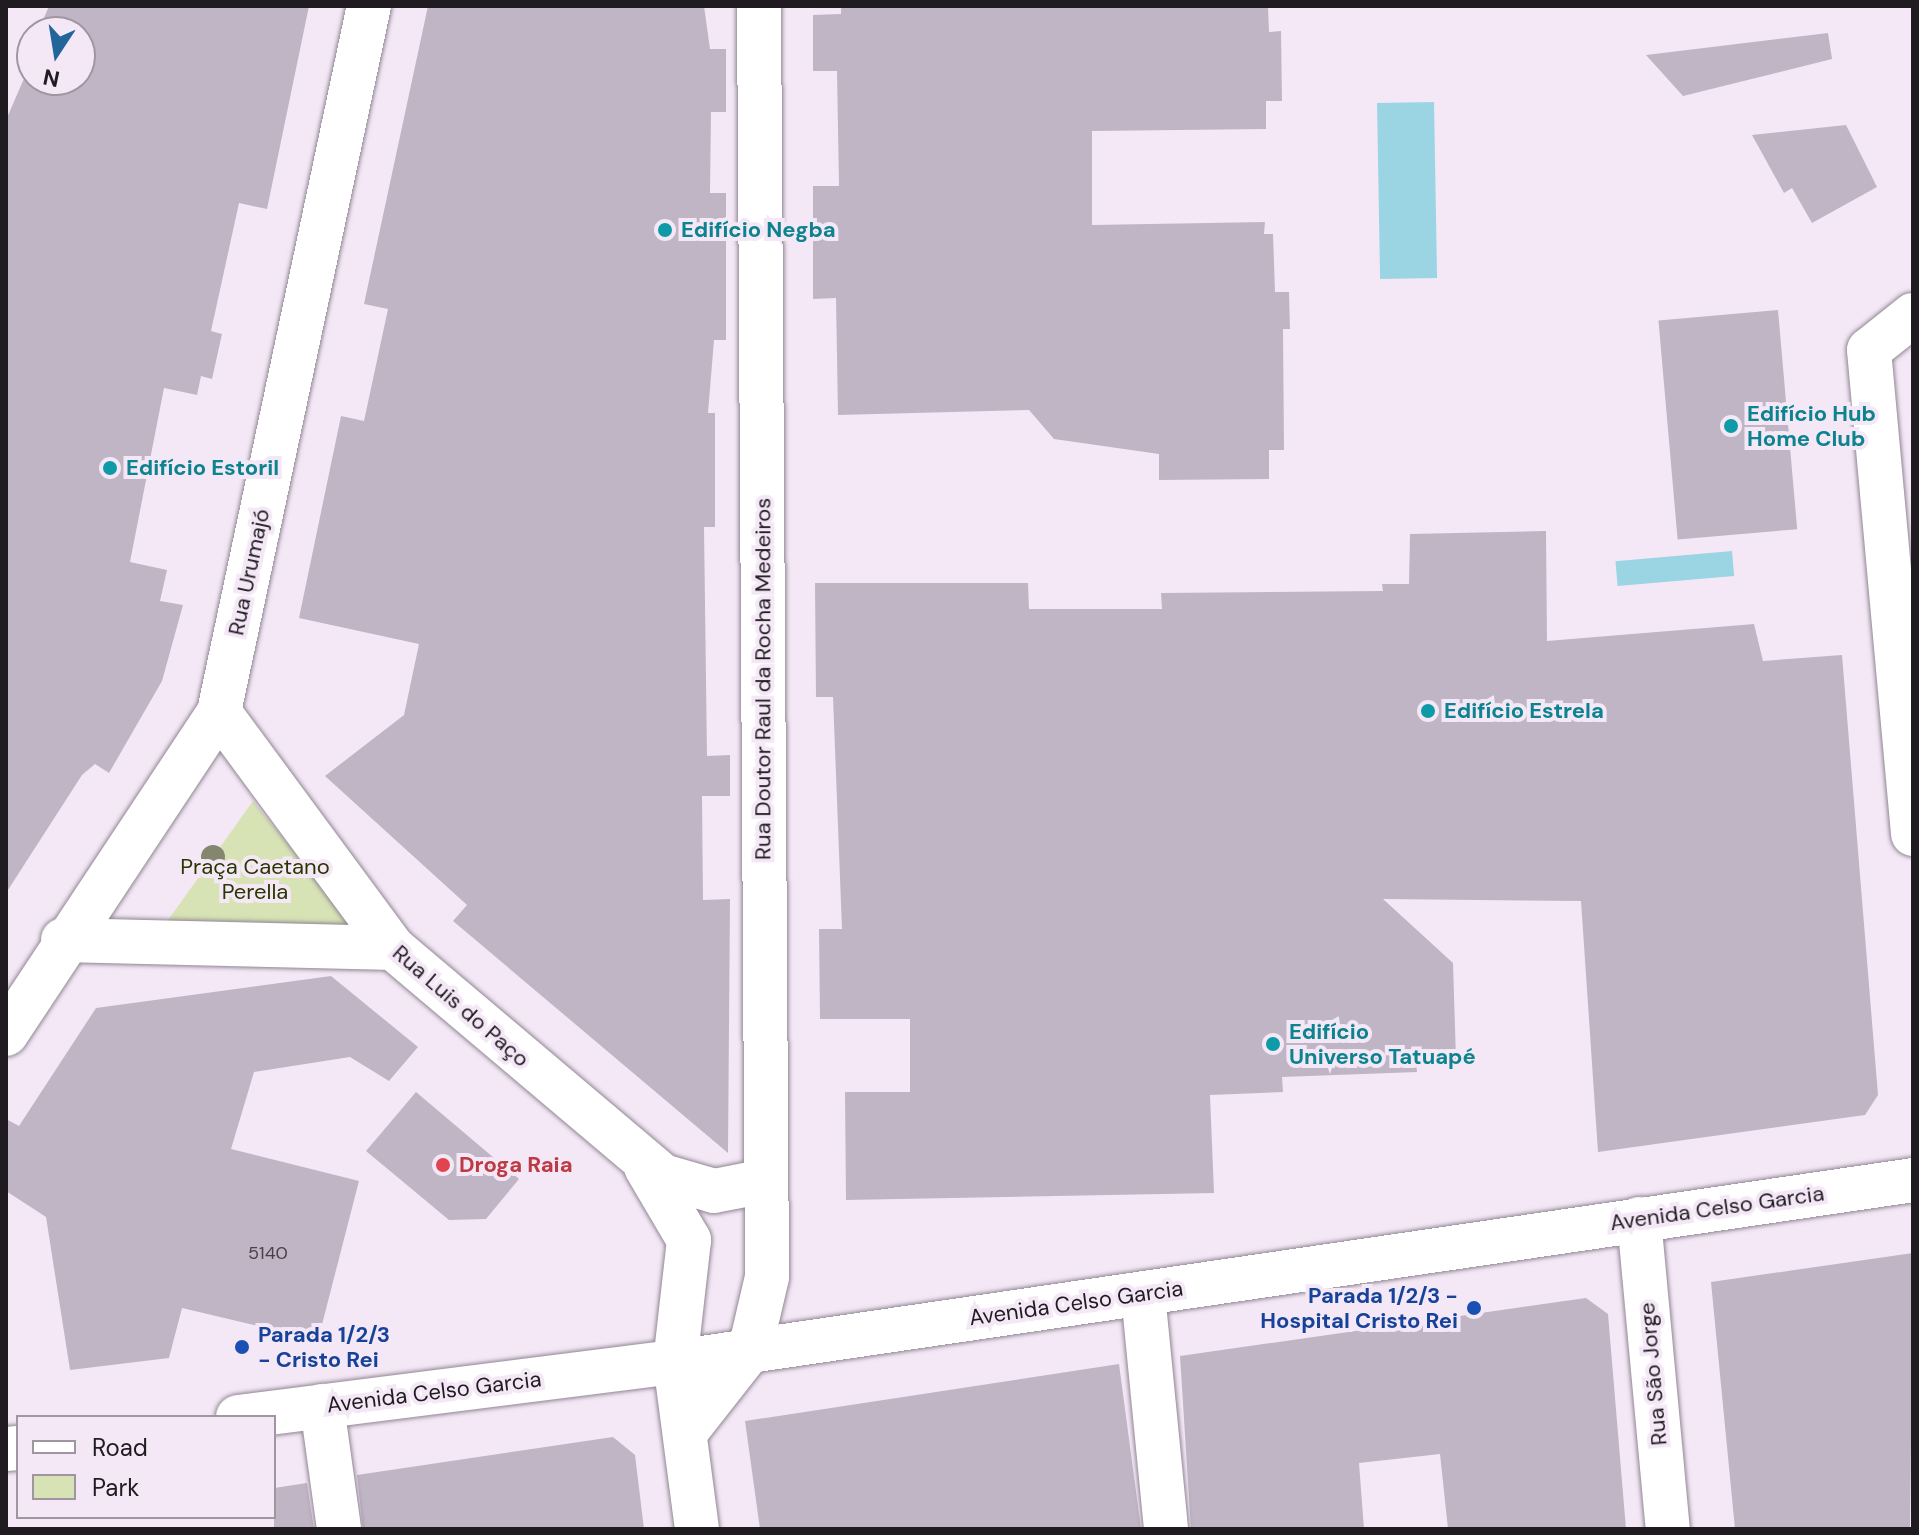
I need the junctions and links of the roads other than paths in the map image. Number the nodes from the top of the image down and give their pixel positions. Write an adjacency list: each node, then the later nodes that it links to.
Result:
1 (369, 6): 4 (street, Rua Urumajó)
2 (759, 6): 11 (street, Rua Doutor Raul da Rocha Medeiros)
3 (1911, 315): 5 (street)
4 (219, 712): 6 (street, Rua Urumajó); 7 (street, Rua Luis do Paço)
5 (1913, 834)
6 (63, 940): 7 (street); 8 (street, Rua Urumajó)
7 (393, 948): 9 (street, Rua Luis do Paço)
8 (6, 1034)
9 (642, 1161): 11 (street, Rua Luis do Paço); 15 (street, Rua Luis do Paço)
10 (1913, 1180): 12 (street, Avenida Celso Garcia)
11 (766, 1181): 14 (street, Rua Doutor Raul da Rocha Medeiros)
12 (1639, 1219): 13 (street, Avenida Celso Garcia); 22 (street, Rua São Jorge)
13 (1143, 1294): 14 (street, Avenida Celso Garcia); 21 (street)
14 (750, 1350): 15 (street, Avenida Celso Garcia); 18 (street)
15 (675, 1362): 16 (street, Avenida Celso Garcia); 18 (street, Rua Luis do Paço)
16 (322, 1406): 17 (street, Avenida Celso Garcia); 19 (street)
17 (253, 1415)
18 (685, 1433): 20 (street, Rua Luis do Paço)
19 (339, 1529)
20 (697, 1529)
21 (1166, 1529)
22 (1668, 1529)

